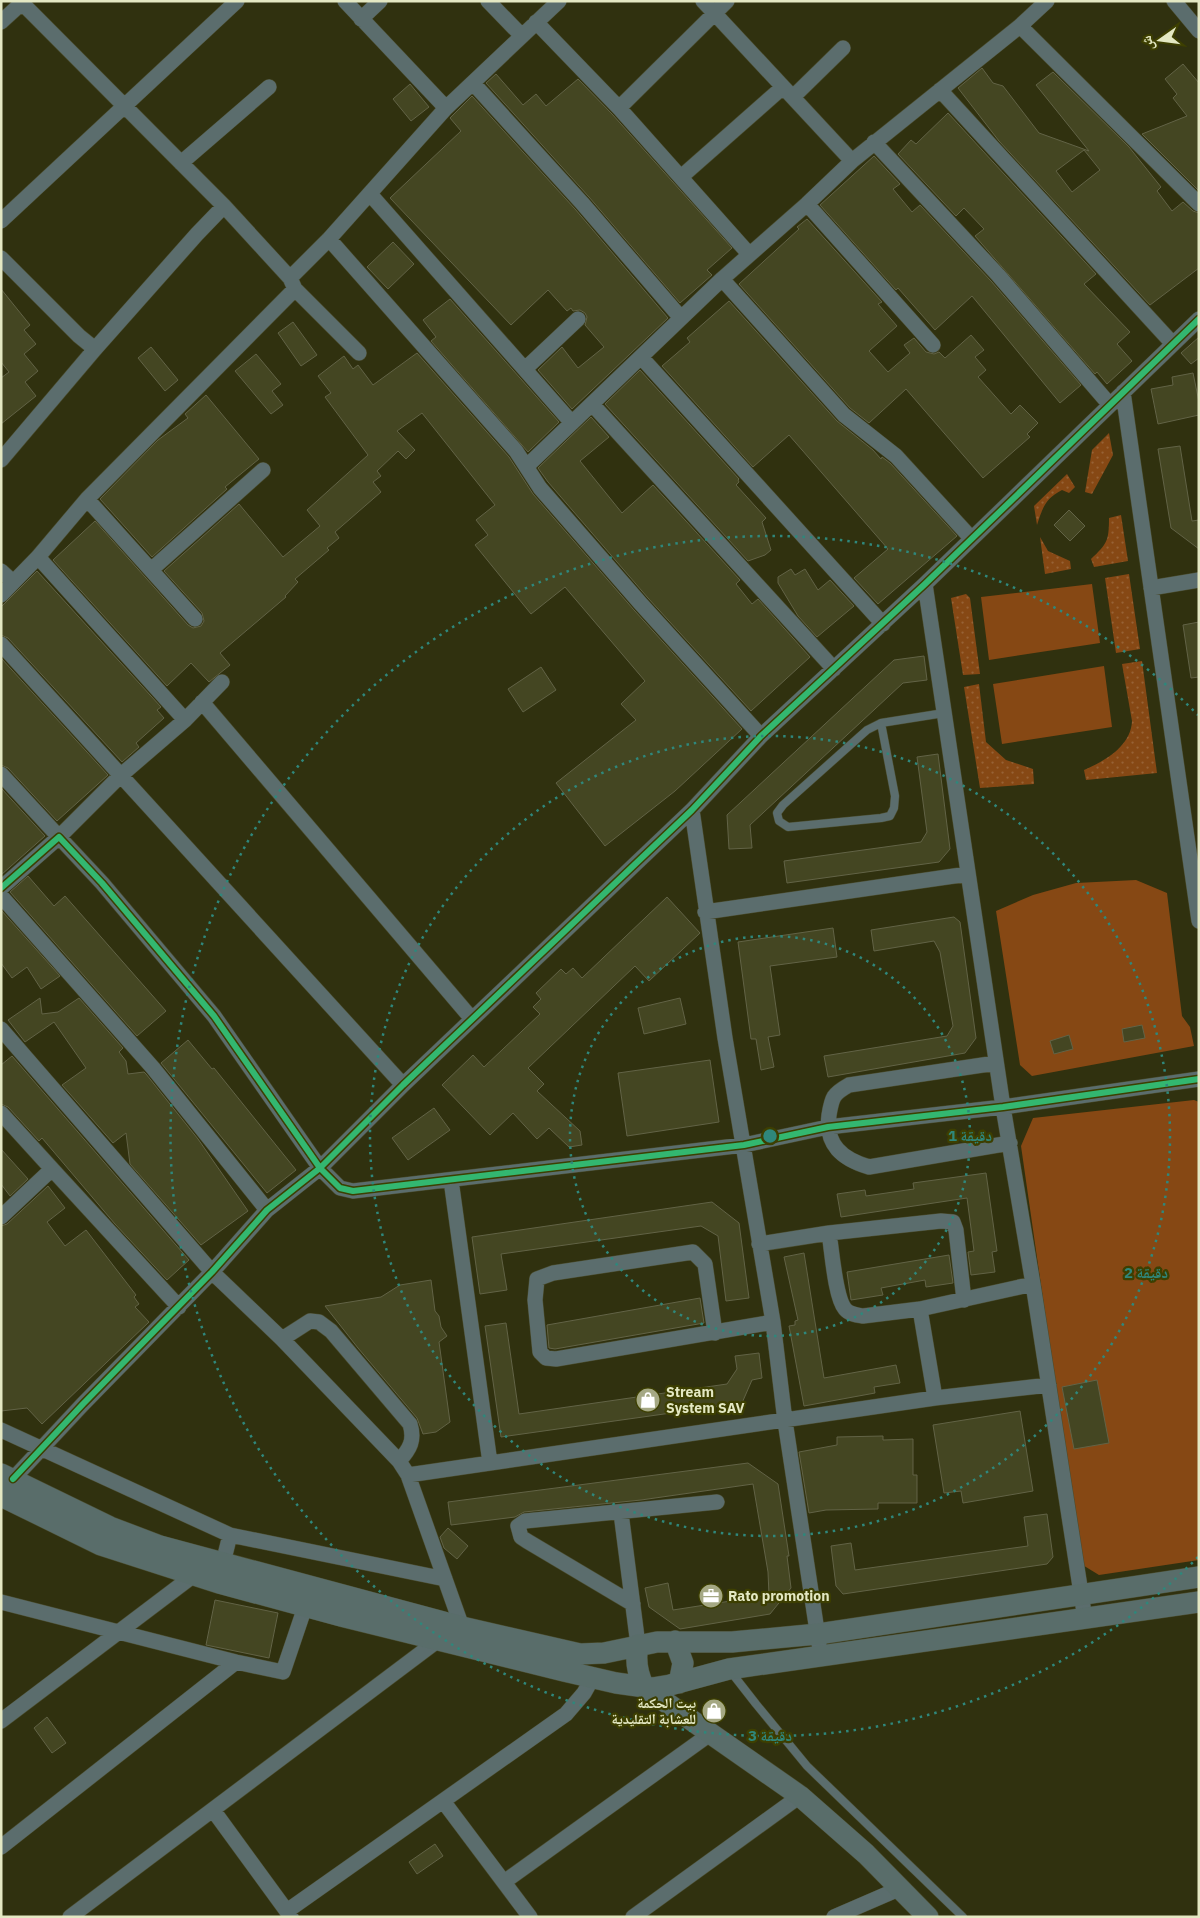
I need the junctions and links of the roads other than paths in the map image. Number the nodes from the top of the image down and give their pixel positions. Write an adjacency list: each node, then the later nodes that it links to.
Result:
1 (237, 1): 23 (street)
2 (345, 1): 12 (street)
3 (380, 1): 12 (street)
4 (488, 1): 17 (street)
5 (559, 1): 14 (street)
6 (703, 1): 11 (street)
7 (727, 1): 11 (street)
8 (1047, 1): 15 (street)
9 (1174, 1): 16 (street)
10 (22, 2): 13 (street); 23 (street)
11 (714, 14): 22 (street); 25 (street)
12 (362, 19): 24 (street)
13 (1, 22)
14 (536, 22): 17 (street); 25 (street)
15 (1020, 26): 21 (street); 32 (street)
16 (1199, 31)
17 (522, 36): 19 (street)
18 (843, 48): 22 (street)
19 (473, 83): 24 (street); 40 (street)
20 (268, 87): 28 (street)
21 (940, 90): 26 (street); 43 (street)
22 (788, 92): 27 (street); 29 (street)
23 (124, 106): 28 (street); 34 (street)
24 (446, 108): 30 (street)
25 (619, 108): 29 (street)
26 (874, 142): 27 (street); 51 (street)
27 (852, 161): 31 (street)
28 (181, 163): 33 (street)
29 (681, 177): 36 (street)
30 (370, 194): 35 (street); 48 (street)
31 (807, 204): 36 (street); 44 (street)
32 (1199, 204)
33 (224, 206): 39 (street); 45 (street)
34 (1, 221)
35 (329, 239): 39 (street); 54 (street)
36 (749, 254): 38 (street)
37 (1, 258): 45 (street)
38 (722, 279): 40 (street); 57 (street)
39 (292, 284): 46 (street); 56 (street)
40 (681, 318): 47 (street)
41 (578, 319): 48 (street)
42 (1199, 319): 43 (street)
43 (1173, 344): 49 (street)
44 (933, 345)
45 (95, 349): 53 (street)
46 (359, 353)
47 (641, 357): 50 (street); 67 (street)
48 (526, 369): 52 (street)
49 (1123, 392): 51 (street); 64 (street)
50 (592, 404): 52 (street); 69 (street)
51 (1110, 405): 57 (street)
52 (572, 423): 54 (street)
53 (4, 449)
54 (527, 466): 75 (street)
55 (263, 470): 59 (street)
56 (87, 499): 58 (street); 59 (street)
57 (971, 538): 63 (street)
58 (38, 558): 62 (street); 73 (street)
59 (151, 570): 66 (street)
60 (1, 571): 62 (street)
61 (1199, 580): 64 (street)
62 (13, 582): 65 (street)
63 (925, 584): 67 (street); 72 (street)
64 (1151, 588): 79 (street)
65 (1, 595)
66 (195, 619)
67 (883, 624): 69 (street)
68 (1, 644): 77 (street)
69 (834, 669): 75 (street)
70 (222, 682): 71 (street)
71 (202, 702): 73 (street); 86 (street)
72 (944, 713): 74 (lane); 81 (street)
73 (185, 720): 77 (street)
74 (881, 723): 74 (lane)
75 (762, 736): 78 (street)
76 (1, 774): 80 (street)
77 (120, 776): 80 (street); 90 (street)
78 (692, 810): 84 (street); 86 (street)
79 (1192, 821): 85 (street)
80 (59, 837): 82 (street); 96 (street)
81 (968, 874): 84 (street); 88 (street)
82 (1, 888)
83 (1, 896): 99 (street)
84 (706, 912): 95 (street)
85 (1199, 921)
86 (472, 1019): 90 (street)
87 (1, 1029): 103 (street)
88 (996, 1063): 91 (street); 93 (street)
89 (1199, 1079): 91 (street)
90 (403, 1085): 96 (street)
91 (1003, 1107): 93 (street); 94 (street)
92 (1, 1113): 97 (street)
93 (828, 1127): 94 (street); 95 (street)
94 (1010, 1143): 104 (street)
95 (744, 1144): 98 (street); 102 (street)
96 (320, 1168): 98 (street); 99 (street)
97 (52, 1169): 100 (street); 106 (street)
98 (451, 1180): 117 (street)
99 (267, 1210): 103 (street)
100 (1, 1217)
101 (829, 1233): 102 (street); 105 (street); 107 (street)
102 (759, 1244): 108 (street)
103 (212, 1272): 106 (street); 110 (street)
104 (1033, 1284): 105 (street); 111 (street)
105 (964, 1300): 107 (street)
106 (179, 1306): 115 (street)
107 (920, 1309): 112 (street)
108 (773, 1322): 109 (street); 113 (street)
109 (715, 1333): 109 (street)
110 (282, 1339): 116 (street); 116 (street)
111 (1049, 1385): 112 (street); 127 (street)
112 (936, 1398): 113 (street)
113 (785, 1420): 117 (street); 135 (street)
114 (1, 1430): 115 (street)
115 (41, 1449): 119 (street); 122 (street)
116 (399, 1461): 118 (street)
117 (490, 1463): 118 (street)
118 (408, 1475): 126 (street)
119 (5, 1483): 123 (main road); 124 (main road)
120 (717, 1502): 121 (street)
121 (621, 1513): 130 (street); 130 (street)
122 (230, 1535): 123 (street); 126 (street)
123 (221, 1573): 124 (main road); 131 (main road); 133 (main road)
124 (194, 1575): 134 (street)
125 (1199, 1577): 127 (main road)
126 (445, 1580): 133 (street)
127 (1081, 1596): 132 (street); 135 (main road)
128 (1, 1602): 134 (street)
129 (1199, 1602): 132 (main road)
130 (633, 1604): 138 (street)
131 (305, 1607): 136 (main road); 140 (street)
132 (1085, 1619): 139 (main road)
133 (462, 1627): 141 (main road)
134 (119, 1631): 140 (street); 146 (street)
135 (818, 1634): 137 (main road); 139 (street)
136 (437, 1641): 141 (main road); 150 (street)
137 (675, 1641): 138 (main road); 144 (main road)
138 (638, 1645): 141 (main road); 145 (main road)
139 (821, 1656): 142 (main road)
140 (236, 1662): 151 (street)
141 (566, 1662): 143 (main road)
142 (729, 1669): 144 (main road); 160 (lane)
143 (593, 1677): 145 (main road); 149 (street)
144 (678, 1683): 145 (main road)
145 (644, 1687): 147 (main road)
146 (1, 1721)
147 (710, 1734): 148 (main road); 152 (street)
148 (800, 1796): 153 (main road); 157 (street)
149 (443, 1801): 152 (street); 154 (street)
150 (213, 1810): 154 (street); 155 (street)
151 (1, 1847)
152 (504, 1882): 156 (street)
153 (901, 1888): 158 (street); 159 (main road)
154 (289, 1914)
155 (70, 1917)
156 (530, 1917)
157 (633, 1917)
158 (834, 1917)
159 (928, 1917)
160 (963, 1917)

